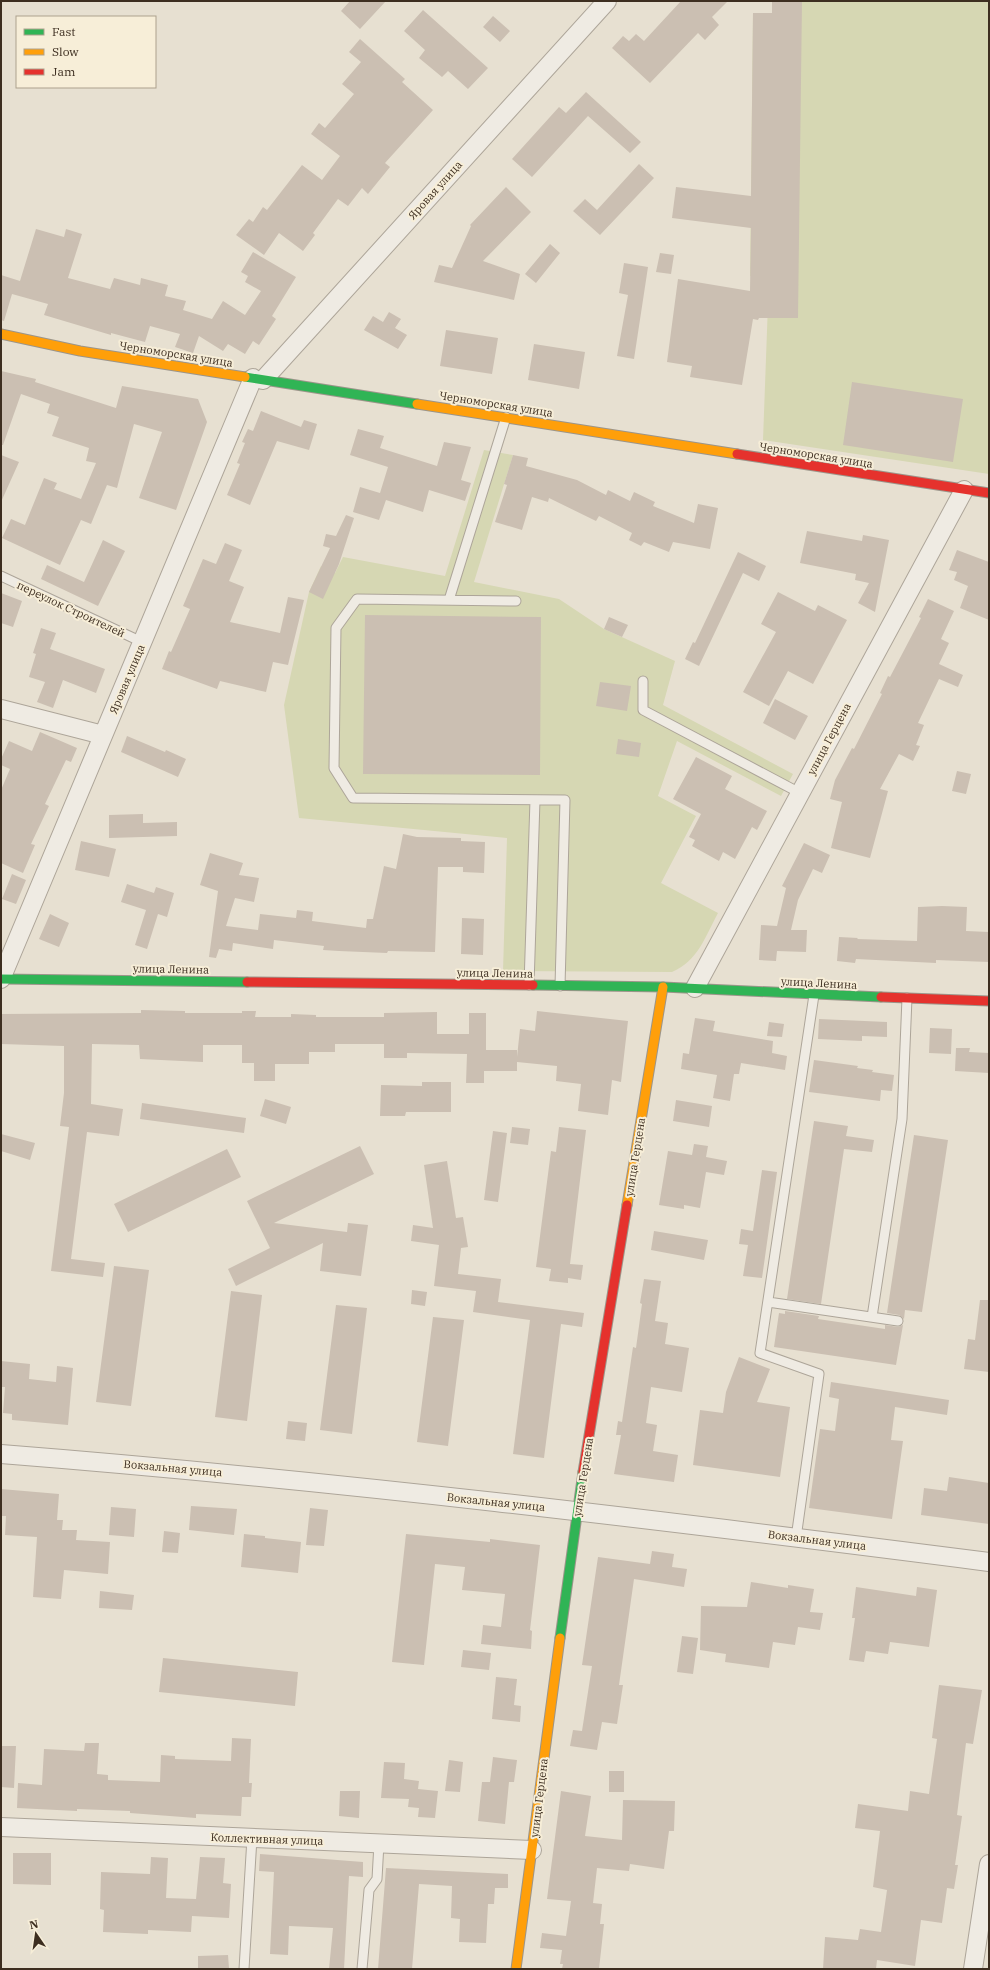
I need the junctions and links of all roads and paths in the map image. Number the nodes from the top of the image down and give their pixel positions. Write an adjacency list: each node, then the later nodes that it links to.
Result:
1 (607, 1): 3 (street, Яровая улица)
2 (1, 334): 3 (street, Черноморская улица)
3 (258, 379): 4 (street, Черноморская улица); 10 (street, Яровая улица)
4 (506, 417): 5 (street, Черноморская улица); 8 (lane)
5 (964, 490): 6 (street, Черноморская улица); 14 (street, улица Герцена)
6 (989, 493)
7 (1, 576): 10 (lane, переулок Строителей)
8 (449, 600): 9 (lane); 15 (lane)
9 (516, 601)
10 (142, 642): 13 (street, Яровая улица)
11 (643, 681): 14 (lane)
12 (1, 709): 13 (street)
13 (103, 735): 16 (street, Яровая улица)
14 (800, 793): 20 (street, улица Герцена)
15 (535, 800): 17 (lane); 18 (lane)
16 (1, 979): 17 (street, улица Ленина)
17 (529, 985): 18 (street, улица Ленина)
18 (560, 986): 19 (street, улица Ленина)
19 (663, 987): 20 (street, улица Ленина); 28 (street, улица Герцена)
20 (695, 988): 21 (street, улица Ленина)
21 (814, 995): 22 (street, улица Ленина); 24 (lane)
22 (908, 998): 23 (street, улица Ленина); 25 (lane)
23 (989, 1001)
24 (768, 1302): 25 (lane); 29 (lane)
25 (872, 1317): 26 (lane)
26 (898, 1321)
27 (1, 1454): 28 (street, Вокзальная улица)
28 (577, 1510): 29 (street, Вокзальная улица); 34 (street, улица Герцена)
29 (796, 1538): 30 (street, Вокзальная улица)
30 (989, 1562)
31 (1, 1827): 32 (street, Коллективная улица)
32 (252, 1838): 33 (street, Коллективная улица); 36 (lane)
33 (379, 1844): 34 (street, Коллективная улица); 37 (lane)
34 (532, 1850): 38 (street, улица Герцена)
35 (989, 1864): 39 (street)
36 (244, 1969)
37 (362, 1969)
38 (516, 1969)
39 (973, 1969)

